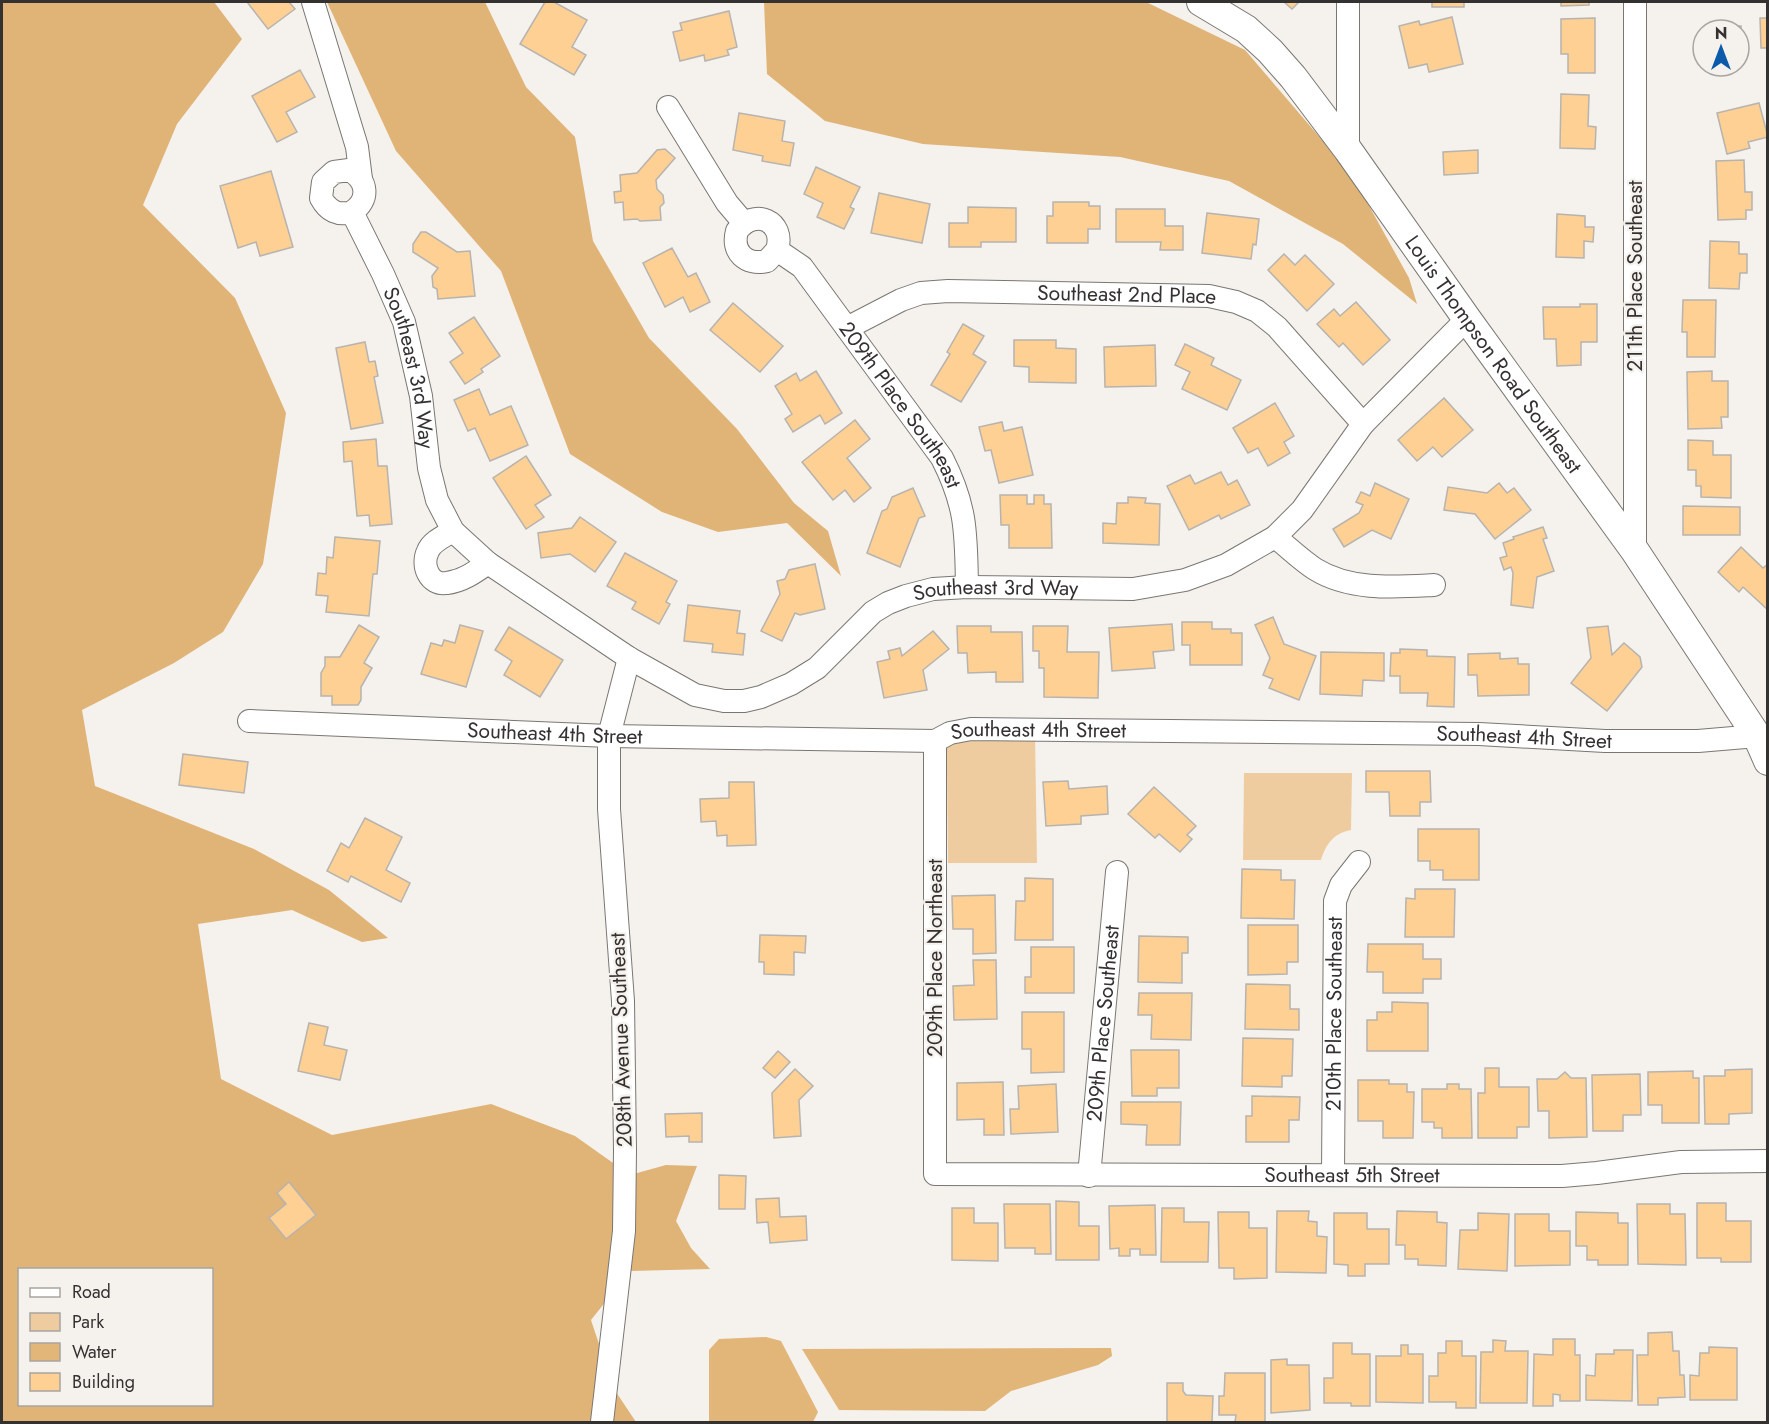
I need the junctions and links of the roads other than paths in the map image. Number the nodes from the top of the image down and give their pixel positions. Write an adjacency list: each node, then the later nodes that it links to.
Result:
1 (313, 2): 7 (street)
2 (1201, 2): 6 (street, Louis Thompson Road Southeast)
3 (1348, 2): 6 (street)
4 (1635, 2): 16 (street, 211th Place Southeast)
5 (668, 107): 9 (street)
6 (1348, 150): 11 (street, Louis Thompson Road Southeast)
7 (361, 179): 8 (street); 8 (street)
8 (352, 212): 14 (street, Southeast 3rd Way)
9 (744, 223): 10 (street); 10 (street)
10 (777, 250): 12 (street, 209th Place Southeast)
11 (1467, 319): 13 (street, Southeast 3rd Way); 16 (street, Louis Thompson Road Southeast)
12 (847, 328): 13 (street, Southeast 2nd Place); 19 (street, 209th Place Southeast)
13 (1363, 424): 15 (street, Southeast 3rd Way)
14 (453, 531): 17 (street, Southeast 3rd Way); 17 (street)
15 (1275, 537): 18 (street); 19 (street, Southeast 3rd Way)
16 (1635, 551): 24 (street, Louis Thompson Road Southeast)
17 (488, 563): 20 (street, Southeast 3rd Way)
18 (1434, 585)
19 (967, 587): 20 (street, Southeast 3rd Way)
20 (629, 658): 22 (street, 208th Avenue Southeast)
21 (249, 721): 22 (street, Southeast 4th Street)
22 (609, 736): 23 (street, Southeast 4th Street); 31 (street, 208th Avenue Southeast)
23 (934, 741): 24 (street, Southeast 4th Street); 29 (street, 209th Place Northeast)
24 (1762, 748)
25 (1359, 862): 28 (street, 210th Place Southeast)
26 (1117, 872): 30 (street, 209th Place Southeast)
27 (1767, 1161): 28 (street, Southeast 5th Street)
28 (1333, 1173): 30 (street, Southeast 5th Street)
29 (935, 1174): 30 (street, Southeast 5th Street)
30 (1089, 1176)
31 (602, 1422)

